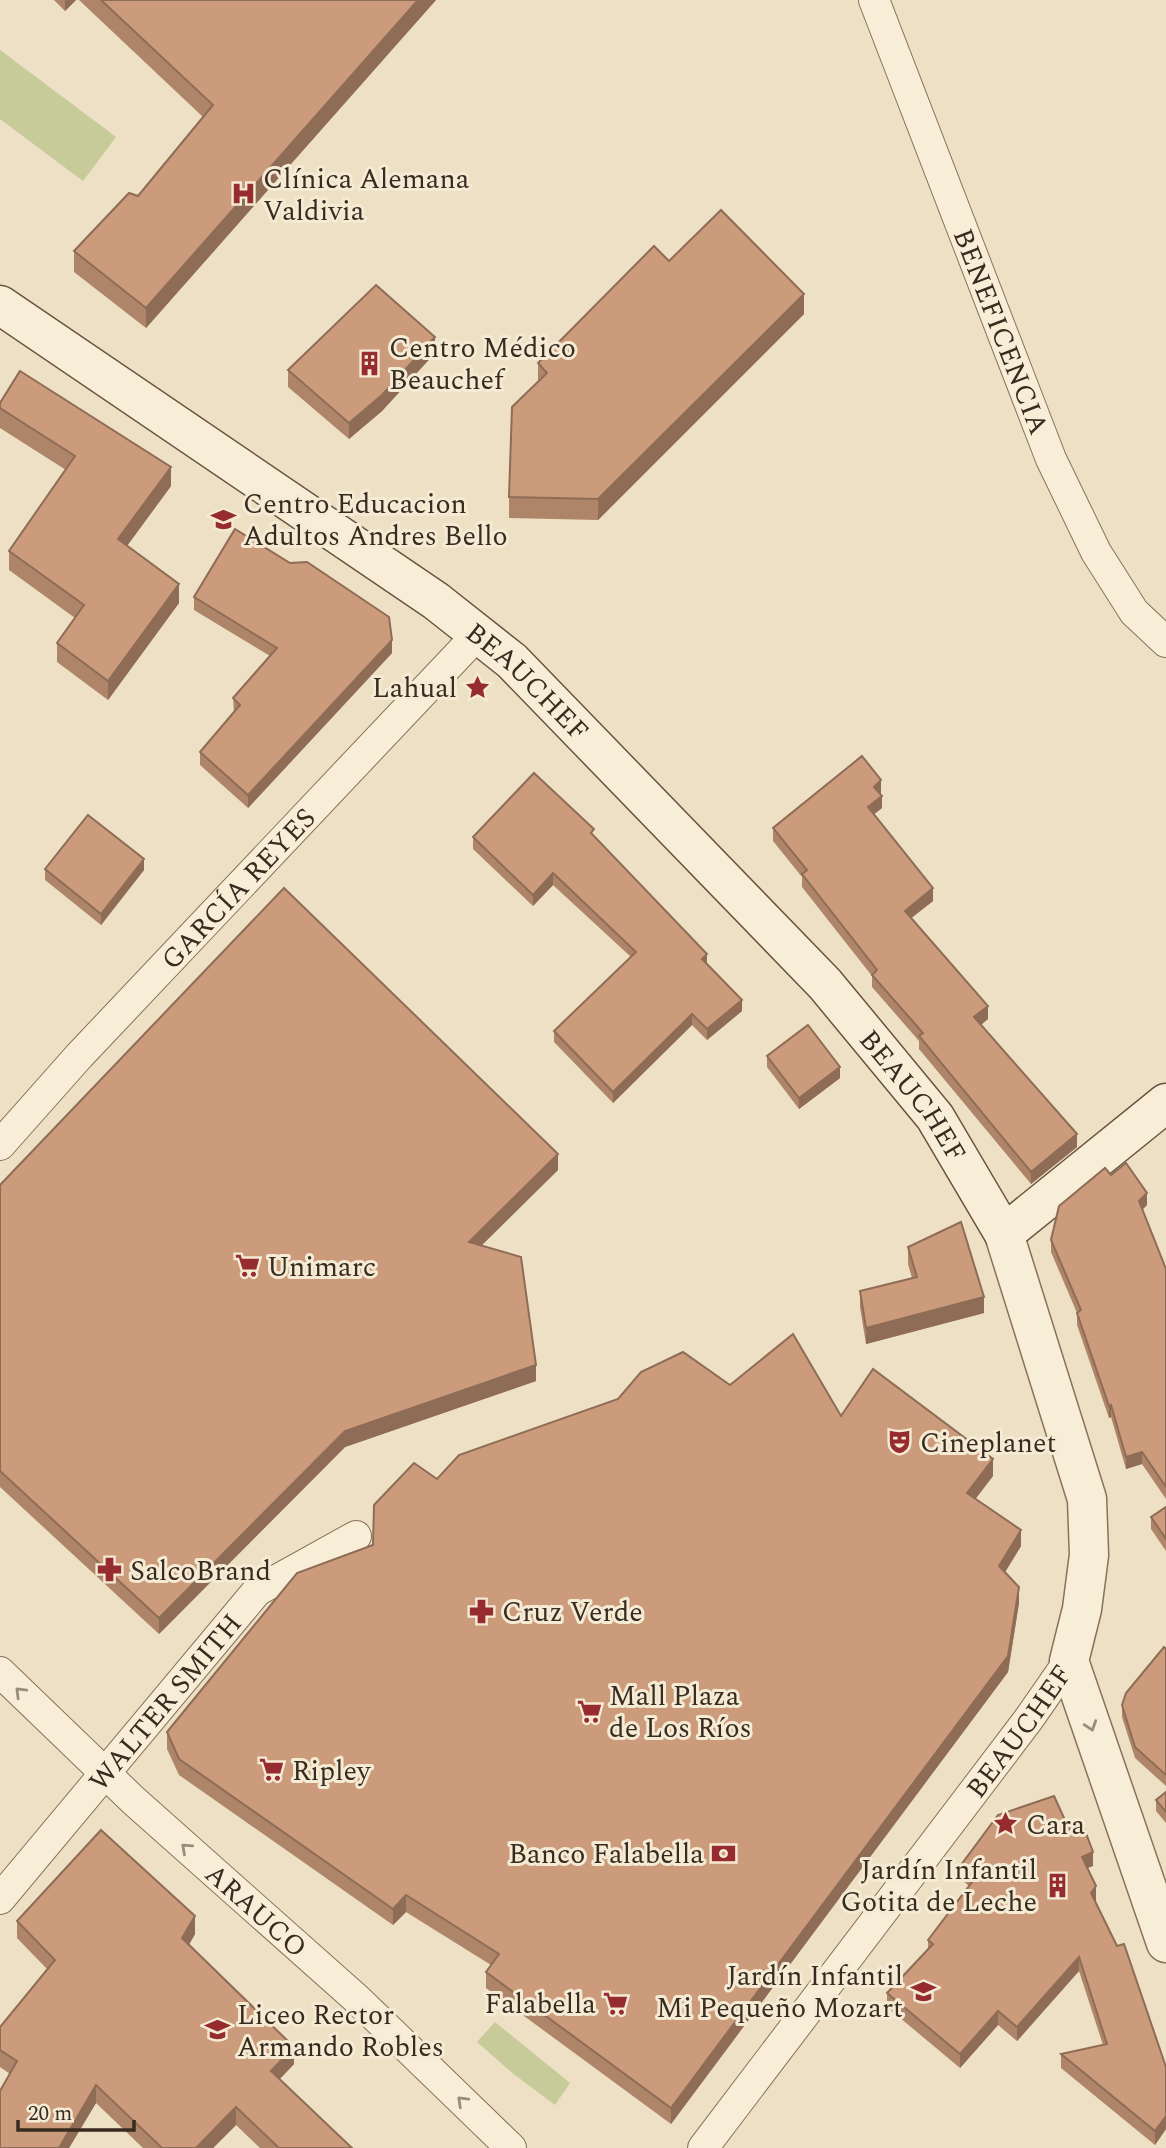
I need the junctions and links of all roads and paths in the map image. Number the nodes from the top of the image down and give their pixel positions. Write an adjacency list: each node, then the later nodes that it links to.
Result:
1 (874, 0): 4 (street, BENEFICENCIA)
2 (0, 305): 3 (main road, BEAUCHEF)
3 (479, 633): 6 (street, GARCÍA REYES); 7 (main road, BEAUCHEF)
4 (1166, 642)
5 (1166, 1103): 7 (main road)
6 (0, 1145)
7 (1004, 1234): 9 (main road, BEAUCHEF)
8 (356, 1536): 11 (street, WALTER SMITH)
9 (1069, 1661): 13 (main road, one-way to 13); 15 (street, BEAUCHEF)
10 (0, 1672): 11 (street, ARAUCO, one-way to 10)
11 (106, 1774): 12 (street, WALTER SMITH); 14 (street, ARAUCO, one-way to 11)
12 (0, 1899)
13 (1166, 1943)
14 (511, 2148)
15 (704, 2148)

